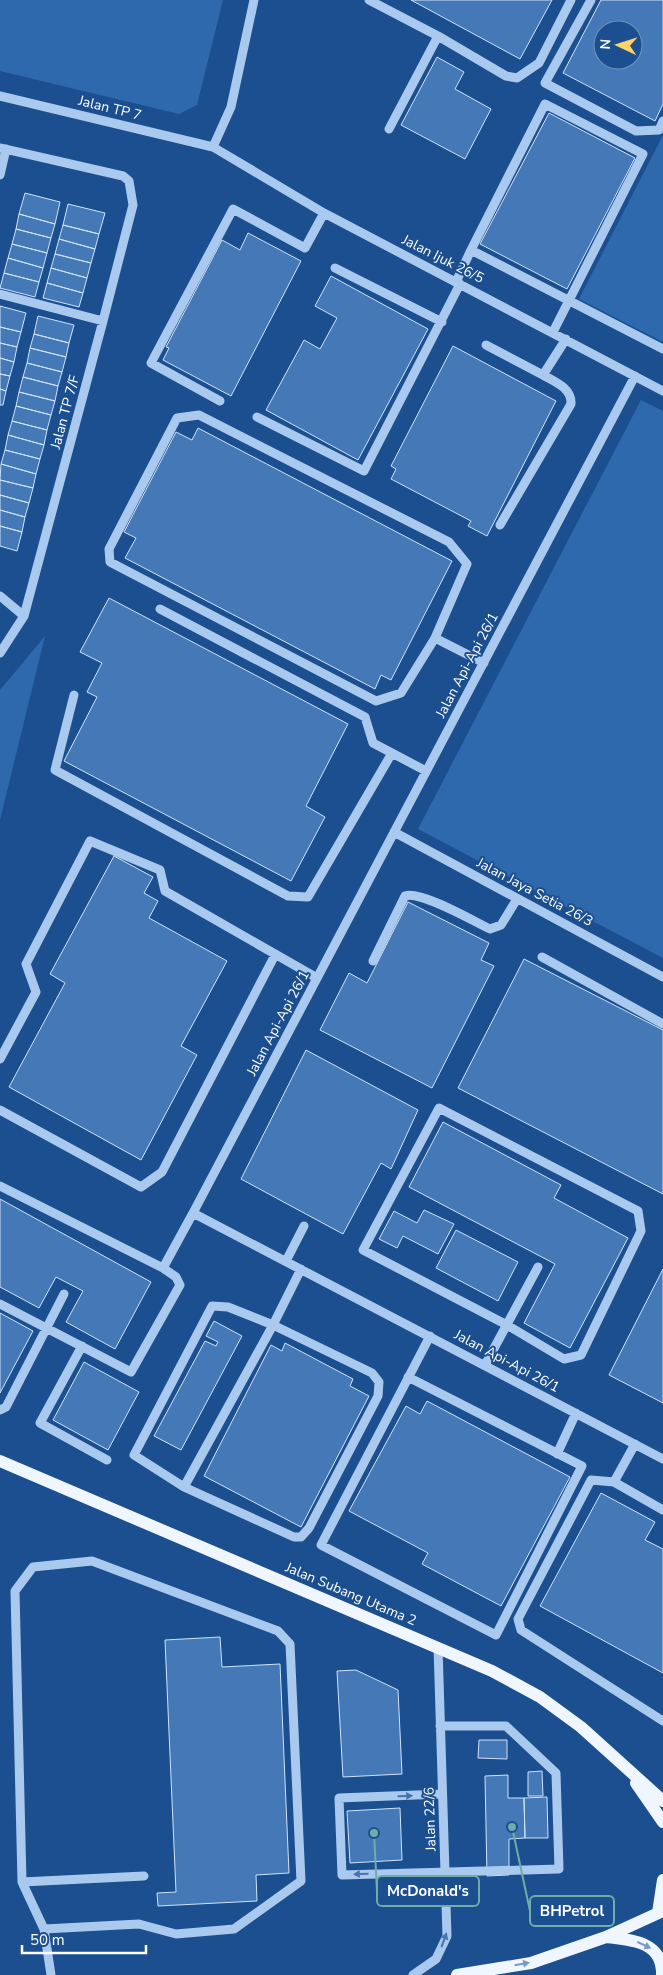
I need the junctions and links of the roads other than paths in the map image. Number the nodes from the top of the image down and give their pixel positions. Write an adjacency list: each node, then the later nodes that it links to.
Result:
1 (254, 0): 9 (street)
2 (369, 0): 5 (street)
3 (572, 0): 5 (street)
4 (591, 0): 7 (street)
5 (438, 36): 8 (street)
6 (0, 96): 9 (street, Jalan TP 7)
7 (663, 122)
8 (389, 129)
9 (213, 147): 12 (street, Jalan Ijuk 26/5)
10 (3, 148): 11 (street); 18 (street, Jalan TP 7/F)
11 (0, 175)
12 (324, 213): 15 (street, Jalan Ijuk 26/5); 27 (street)
13 (471, 250): 15 (street); 17 (street); 17 (street)
14 (335, 268): 19 (street)
15 (458, 283): 19 (street); 20 (street, Jalan Ijuk 26/5)
16 (0, 294): 18 (street)
17 (569, 300): 20 (street); 23 (street)
18 (103, 321): 32 (street, Jalan TP 7/F)
19 (442, 322): 28 (street)
20 (553, 332): 21 (street, Jalan Ijuk 26/5)
21 (566, 339): 24 (street); 25 (street, Jalan Ijuk 26/5)
22 (486, 345): 24 (street)
23 (663, 349)
24 (543, 375): 29 (street)
25 (635, 376): 26 (street, Jalan Ijuk 26/5); 35 (street, Jalan Api-Api 26/1)
26 (663, 390)
27 (220, 400)
28 (257, 418)
29 (500, 525)
30 (0, 596): 32 (street)
31 (160, 609): 37 (street)
32 (24, 616): 34 (street, Jalan TP 7/F)
33 (435, 638): 33 (street); 35 (street)
34 (0, 652)
35 (484, 663): 38 (street, Jalan Api-Api 26/1)
36 (74, 695): 37 (street)
37 (392, 754): 38 (street)
38 (426, 771): 39 (street, Jalan Api-Api 26/1)
39 (394, 832): 40 (street, Jalan Jaya Setia 26/3); 45 (street, Jalan Api-Api 26/1)
40 (518, 899): 43 (street); 44 (street, Jalan Jaya Setia 26/3)
41 (275, 954): 45 (street); 47 (street); 48 (street)
42 (542, 957): 46 (street)
43 (373, 961)
44 (663, 977)
45 (317, 978): 50 (street, Jalan Api-Api 26/1)
46 (663, 1024)
47 (0, 1059)
48 (0, 1110)
49 (0, 1186): 54 (street)
50 (193, 1213): 52 (street, Jalan Api-Api 26/1); 54 (street)
51 (304, 1226): 52 (street)
52 (286, 1260): 55 (street, Jalan Api-Api 26/1)
53 (538, 1267): 59 (street)
54 (163, 1268): 62 (street)
55 (301, 1269): 58 (street); 61 (street, Jalan Api-Api 26/1)
56 (64, 1294): 60 (street)
57 (0, 1304): 60 (street)
58 (274, 1325): 73 (street); 73 (street); 73 (street)
59 (507, 1325): 59 (street); 63 (street)
60 (46, 1328): 62 (street); 65 (street)
61 (430, 1336): 63 (street, Jalan Api-Api 26/1); 64 (street)
62 (82, 1346): 70 (street)
63 (485, 1365): 66 (street, Jalan Api-Api 26/1)
64 (408, 1377): 68 (street); 68 (street)
65 (0, 1410)
66 (576, 1413): 67 (street, Jalan Api-Api 26/1); 68 (street)
67 (635, 1444): 69 (street, Jalan Api-Api 26/1); 72 (street)
68 (558, 1454)
69 (663, 1459)
70 (107, 1460)
71 (0, 1461): 75 (main road, Jalan Subang Utama 2)
72 (614, 1482): 74 (street); 76 (street)
73 (184, 1487)
74 (663, 1510)
75 (438, 1647): 77 (street, Jalan 22/6); 78 (main road, Jalan Subang Utama 2)
76 (663, 1721)
77 (440, 1726): 79 (street, Jalan 22/6); 82 (street)
78 (624, 1765): 80 (main road, Jalan Subang Utama 2); 81 (main road)
79 (442, 1794): 82 (street, Jalan 22/6); 82 (street, one-way to 79)
80 (663, 1801)
81 (663, 1822)
82 (445, 1871): 90 (street, Jalan 22/6, one-way to 82)
83 (144, 1876): 85 (street)
84 (663, 1880): 86 (main road)
85 (22, 1882): 87 (street); 87 (street)
86 (660, 1912): 88 (main road)
87 (44, 1928): 89 (street)
88 (606, 1937): 91 (main road, one-way to 88); 92 (main road, one-way to 92)
89 (51, 1975)
90 (413, 1975)
91 (457, 1975)
92 (662, 1975)

